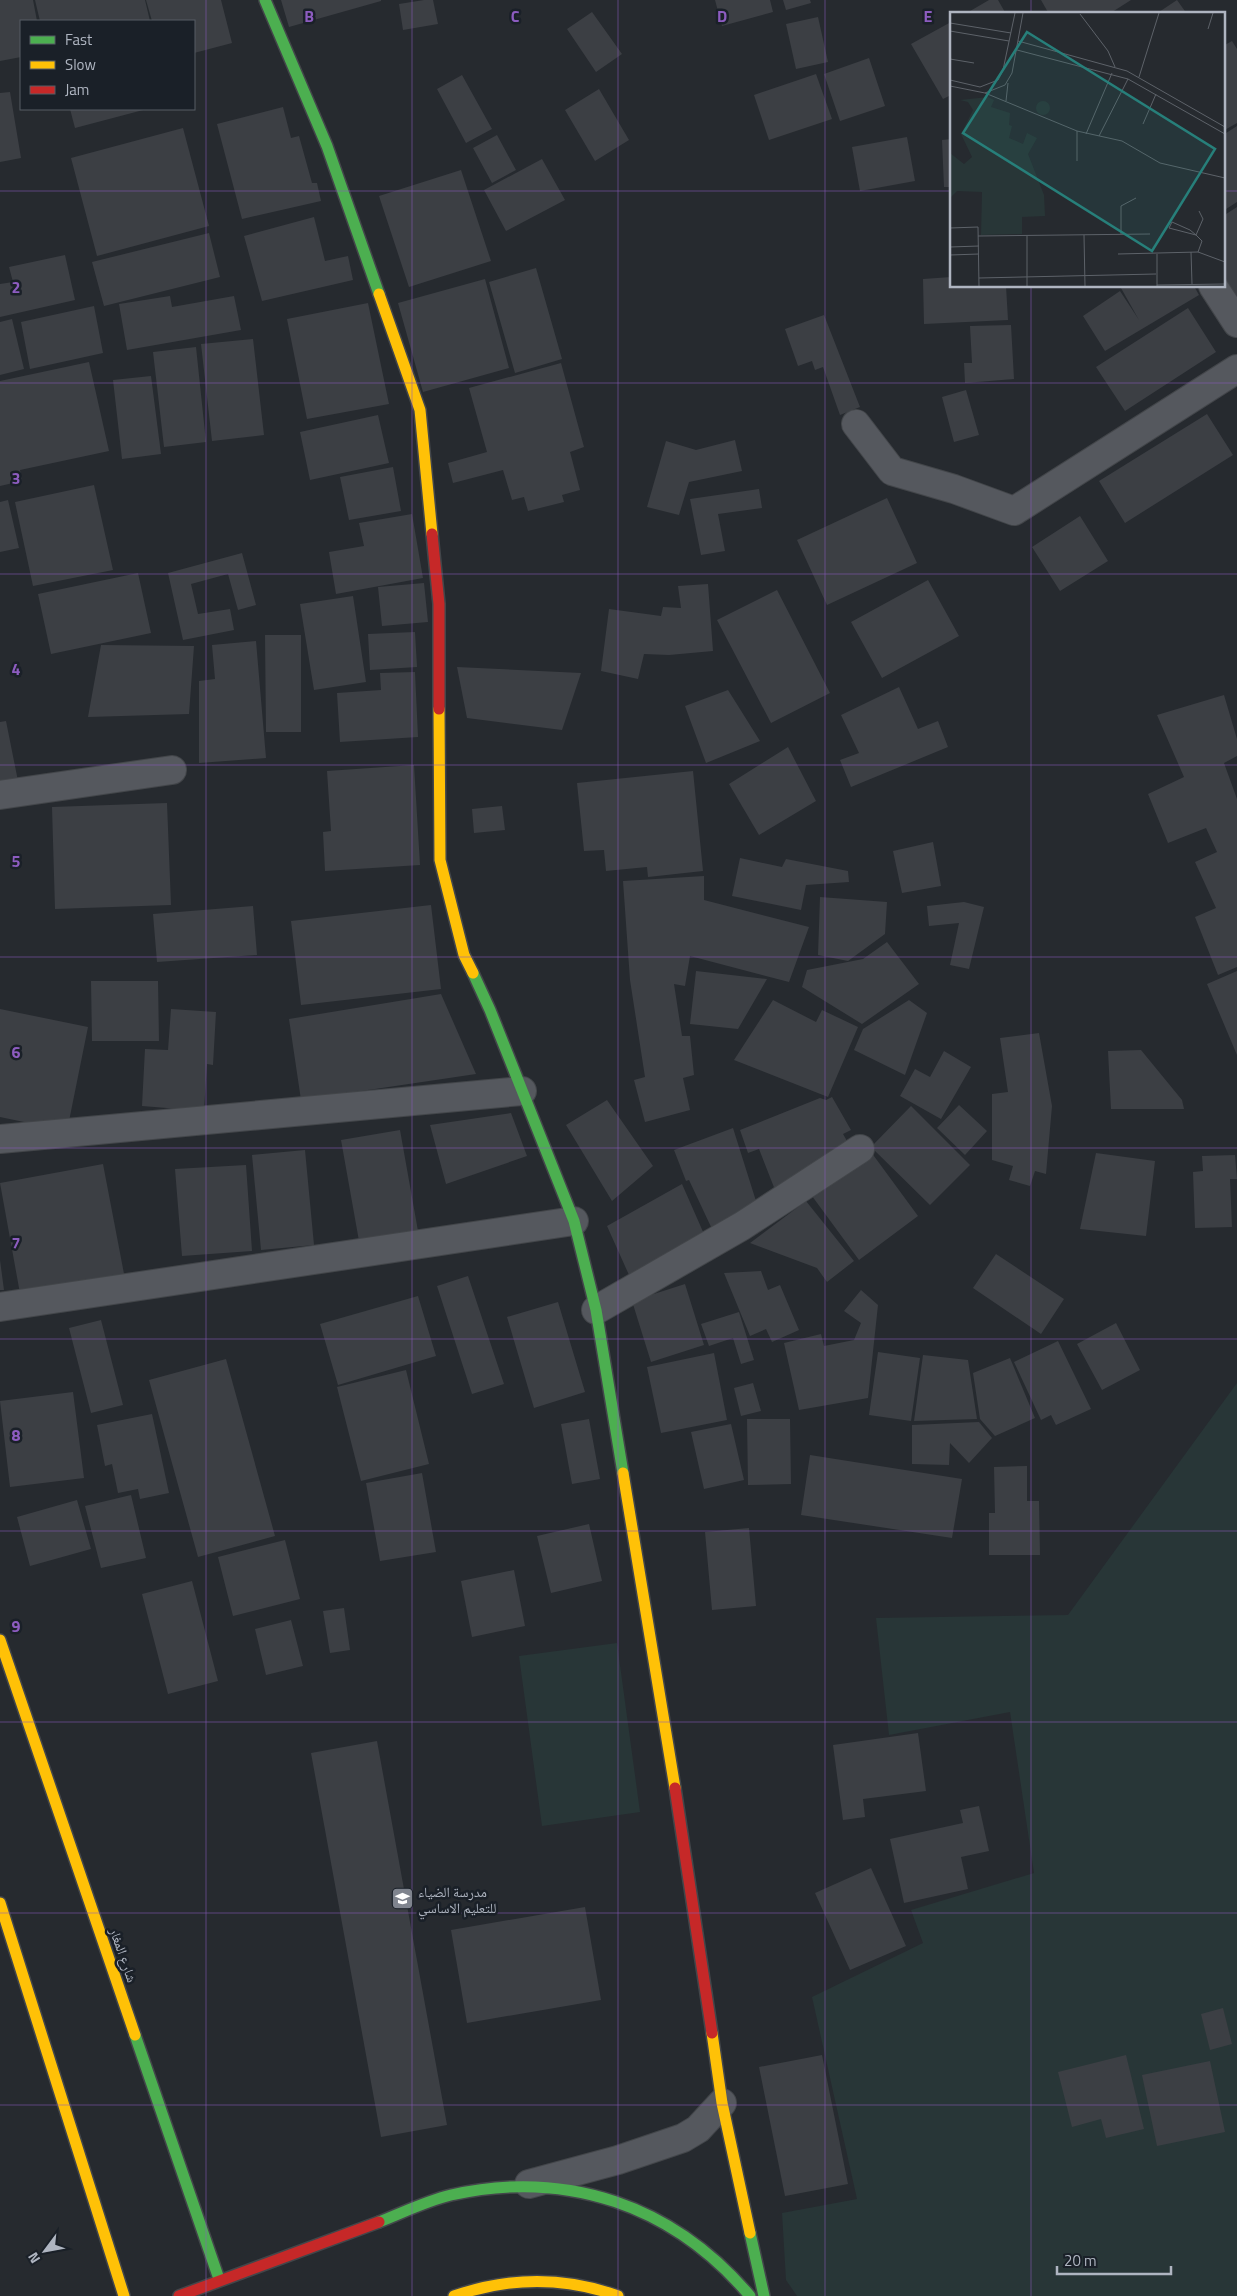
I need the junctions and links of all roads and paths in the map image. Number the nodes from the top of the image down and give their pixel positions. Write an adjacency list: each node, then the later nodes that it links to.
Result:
1 (265, 0): 8 (street)
2 (1214, 288): 3 (street)
3 (1237, 323)
4 (1237, 369): 5 (street)
5 (856, 424)
6 (172, 770): 7 (street)
7 (0, 795)
8 (522, 1091): 9 (street); 11 (street)
9 (0, 1139)
10 (860, 1149): 13 (street)
11 (574, 1221): 12 (street); 13 (street)
12 (0, 1307)
13 (596, 1310): 16 (street)
14 (0, 1640): 18 (street, شارع المغار)
15 (0, 1903): 19 (street)
16 (722, 2103): 17 (street); 24 (street)
17 (521, 2186): 18 (street); 23 (street)
18 (219, 2280): 20 (street)
19 (124, 2296)
20 (179, 2296)
21 (454, 2296): 22 (street)
22 (618, 2296)
23 (750, 2296)
24 (764, 2296)

